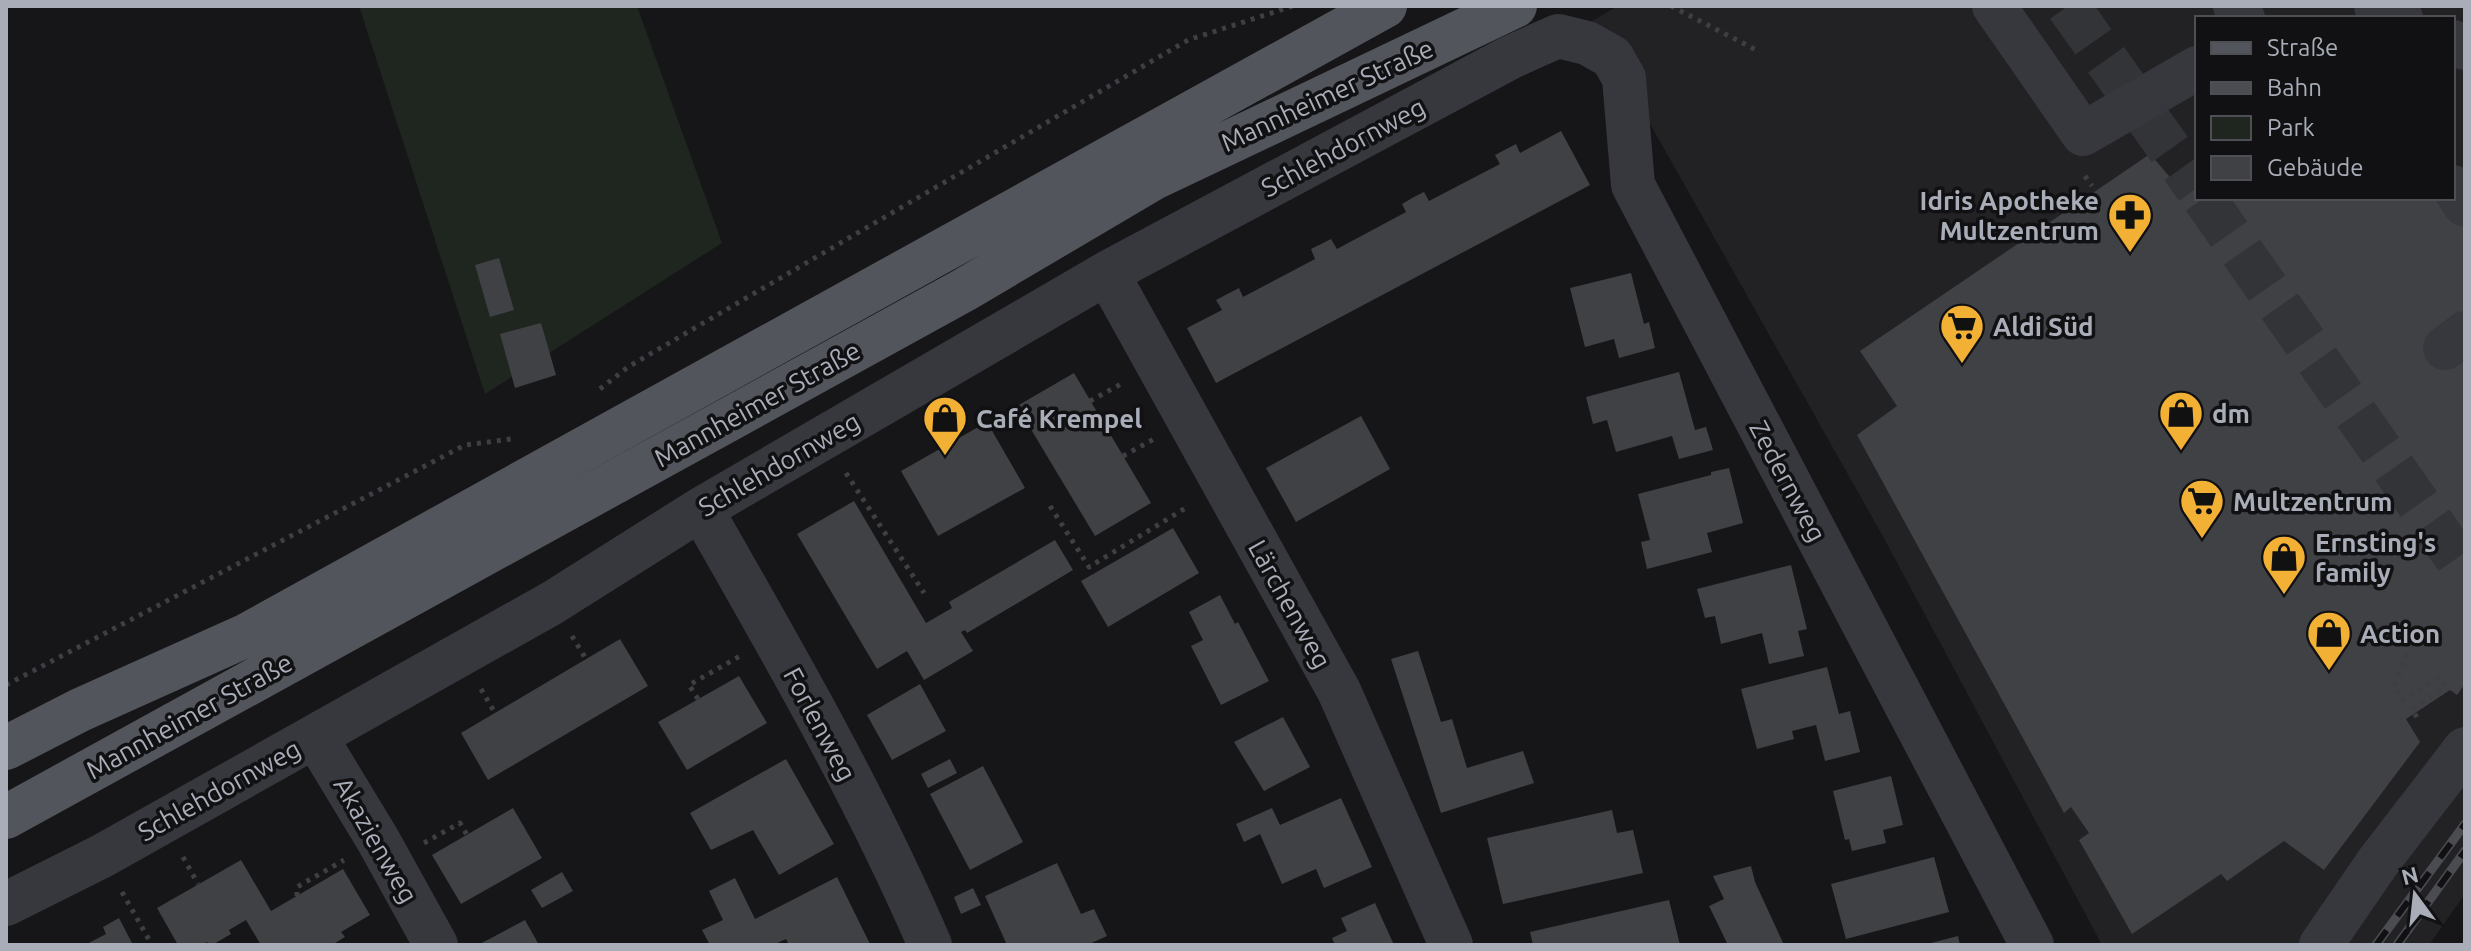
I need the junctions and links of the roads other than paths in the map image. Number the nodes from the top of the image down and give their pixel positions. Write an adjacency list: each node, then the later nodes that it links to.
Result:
1 (1385, 6): 12 (main road, Mannheimer Straße)
2 (1515, 6): 14 (main road, Mannheimer Straße)
3 (1994, 6): 8 (street)
4 (2375, 6): 5 (street); 6 (street)
5 (2358, 16)
6 (2397, 16)
7 (1558, 36): 9 (street, Schlehdornweg); 19 (street, Zedernweg)
8 (2195, 69)
9 (1107, 273): 10 (street, Schlehdornweg); 18 (street, Lärchenweg)
10 (701, 509): 11 (street, Schlehdornweg); 17 (street, Forlenweg)
11 (315, 736): 15 (street, Schlehdornweg); 16 (street, Akazienweg)
12 (6, 748)
13 (2465, 749): 20 (street)
14 (6, 817)
15 (6, 904)
16 (436, 945)
17 (930, 945)
18 (1451, 945)
19 (2032, 945)
20 (2321, 945)

